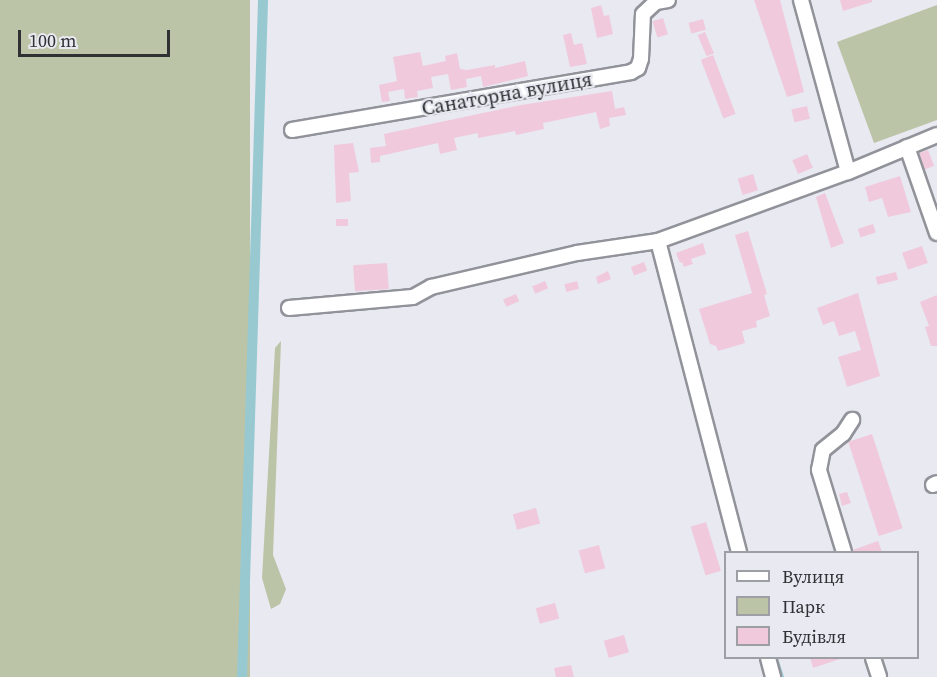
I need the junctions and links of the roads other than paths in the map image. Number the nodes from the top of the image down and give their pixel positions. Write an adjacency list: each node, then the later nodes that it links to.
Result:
1 (668, 0): 3 (street, Санаторна вулиця)
2 (801, 0): 6 (street)
3 (292, 130)
4 (937, 135): 5 (street)
5 (907, 147): 6 (street); 7 (street)
6 (848, 172): 8 (street)
7 (937, 233)
8 (658, 240): 9 (street); 11 (street)
9 (290, 308)
10 (852, 420): 12 (street)
11 (739, 551)
12 (844, 551)
13 (768, 659): 15 (street)
14 (874, 659): 16 (street)
15 (773, 677)
16 (879, 677)

